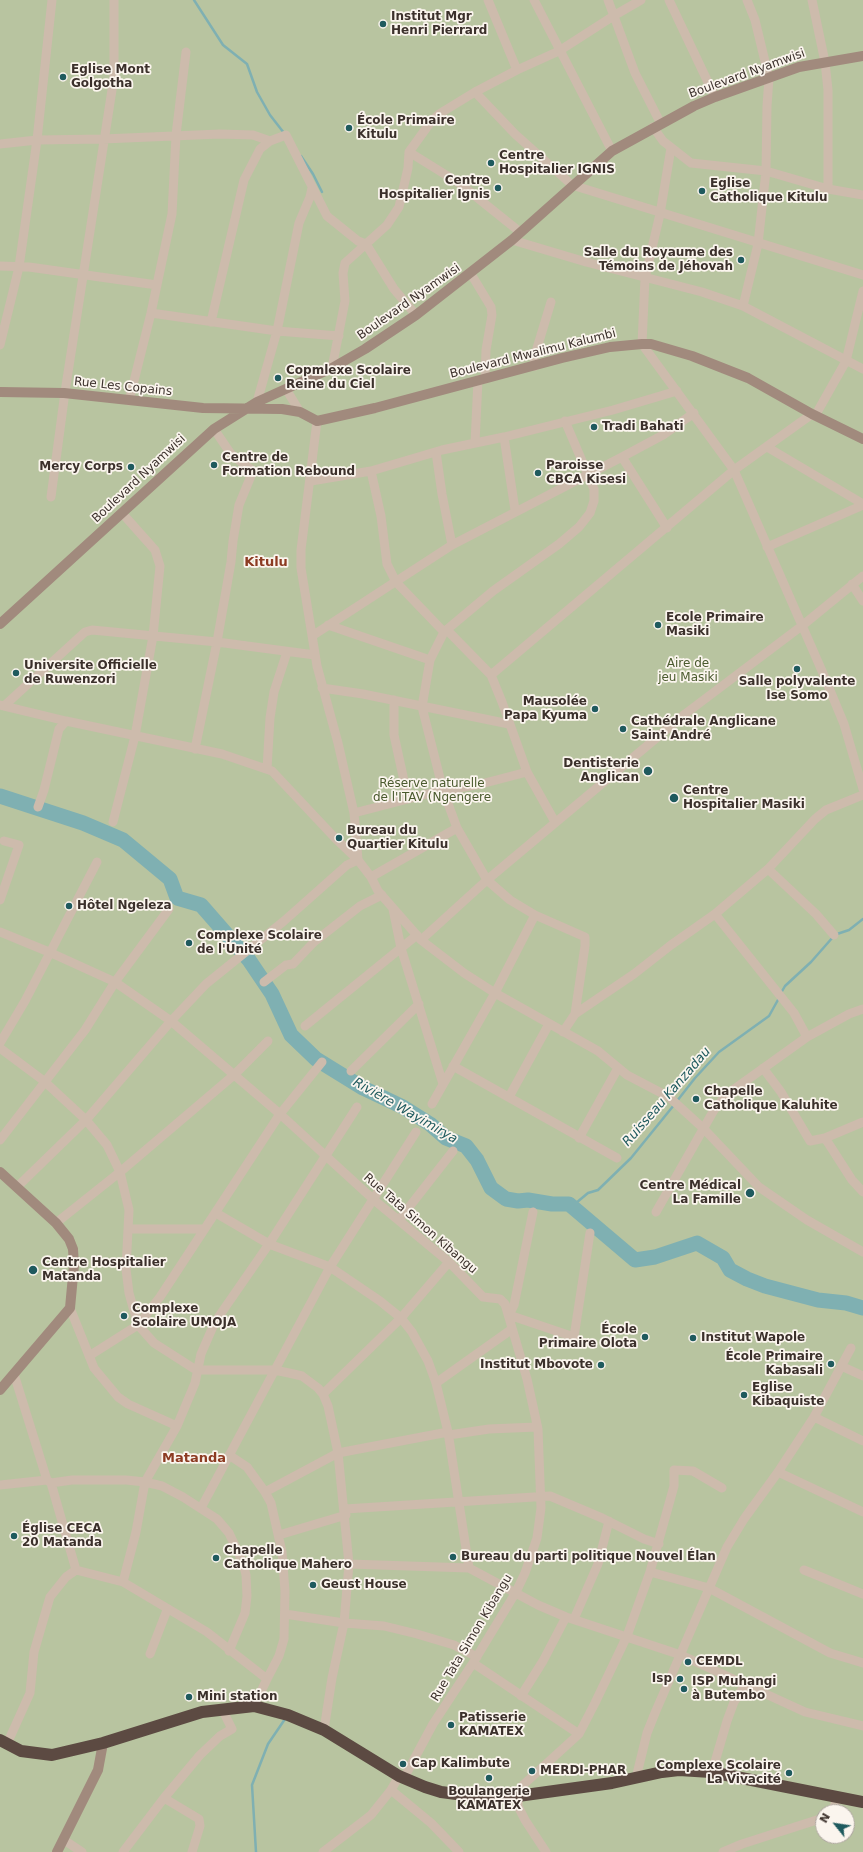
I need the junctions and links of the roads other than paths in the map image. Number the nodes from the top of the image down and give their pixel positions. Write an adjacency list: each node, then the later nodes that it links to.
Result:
1 (52, 0): 21 (street)
2 (114, 0): 22 (street)
3 (488, 0): 15 (street)
4 (534, 0): 11 (street)
5 (608, 0): 10 (street)
6 (641, 0): 10 (street)
7 (669, 0): 18 (street)
8 (747, 0): 16 (street)
9 (812, 0): 14 (street)
10 (615, 15): 11 (street); 19 (street)
11 (559, 51): 15 (street); 26 (street)
12 (186, 52): 20 (street)
13 (863, 56): 14 (street, Boulevard Nyamwisi)
14 (825, 62): 16 (street, Boulevard Nyamwisi); 31 (street)
15 (517, 70): 17 (street)
16 (769, 78): 18 (street, Boulevard Nyamwisi); 28 (street)
17 (475, 92): 27 (street); 29 (street)
18 (715, 97): 19 (street, Boulevard Nyamwisi)
19 (657, 126): 25 (street); 26 (street, Boulevard Nyamwisi)
20 (176, 135): 22 (street); 23 (street); 43 (street)
21 (37, 140): 22 (street); 24 (street); 38 (street)
22 (103, 140): 40 (street)
23 (270, 141): 30 (street); 49 (street)
24 (0, 144)
25 (671, 148): 28 (street); 33 (street)
26 (612, 151): 29 (street, Boulevard Nyamwisi)
27 (409, 152): 34 (street); 35 (street)
28 (766, 171): 31 (street); 36 (street)
29 (572, 185): 33 (street); 34 (street, Boulevard Nyamwisi)
30 (312, 188): 35 (street); 50 (street)
31 (828, 189): 32 (street)
32 (863, 194)
33 (660, 214): 36 (street); 42 (street)
34 (516, 236): 39 (street, Boulevard Nyamwisi); 42 (street)
35 (366, 244): 48 (street); 51 (street)
36 (758, 244): 41 (street); 46 (street)
37 (0, 266): 38 (street)
38 (18, 267): 40 (street); 53 (street)
39 (471, 274): 48 (street, Boulevard Nyamwisi); 58 (street)
40 (82, 275): 43 (street); 62 (street)
41 (863, 275)
42 (645, 278): 46 (street); 52 (street)
43 (157, 285): 47 (street)
44 (863, 291): 54 (street)
45 (550, 302): 55 (street)
46 (743, 306): 54 (street)
47 (151, 313): 49 (street); 63 (street)
48 (416, 315): 56 (street, Boulevard Nyamwisi)
49 (211, 322): 50 (street)
50 (277, 331): 51 (street); 64 (street)
51 (340, 336): 56 (street)
52 (642, 344): 55 (street, Boulevard Mwalimu Kalumbi); 60 (street); 68 (street, Boulevard Mwalimu Kalumbi)
53 (0, 346)
54 (846, 361): 57 (street); 68 (street)
55 (535, 366): 58 (street, Boulevard Mwalimu Kalumbi)
56 (332, 368): 59 (street, Boulevard Nyamwisi)
57 (863, 369)
58 (482, 380): 69 (street, Boulevard Mwalimu Kalumbi); 74 (street)
59 (286, 388): 64 (street, Boulevard Nyamwisi); 66 (street)
60 (677, 391): 67 (street); 70 (street)
61 (0, 392): 62 (street, Rue Les Copains)
62 (64, 393): 63 (street, Rue Les Copains); 82 (street)
63 (129, 401): 65 (street, Rue Les Copains)
64 (257, 402): 65 (street, Boulevard Nyamwisi)
65 (242, 410): 66 (street); 71 (street, Boulevard Nyamwisi)
66 (300, 412): 69 (street)
67 (694, 413): 77 (street); 78 (street)
68 (814, 415): 73 (street, Boulevard Mwalimu Kalumbi); 75 (street)
69 (317, 421): 81 (street)
70 (565, 421): 72 (street); 80 (street)
71 (214, 429): 85 (street, Boulevard Nyamwisi); 99 (street)
72 (504, 437): 74 (street); 84 (street)
73 (863, 439)
74 (474, 443): 76 (street)
75 (767, 447): 78 (street); 83 (street)
76 (436, 452): 79 (street); 87 (street)
77 (622, 457): 80 (street); 86 (street)
78 (734, 470): 86 (street); 88 (street)
79 (371, 472): 81 (street); 90 (street)
80 (589, 474): 84 (street); 96 (street)
81 (311, 481): 98 (street)
82 (51, 497)
83 (863, 504): 88 (street)
84 (516, 510): 87 (street)
85 (122, 513): 93 (street, Boulevard Nyamwisi); 97 (street)
86 (667, 528): 103 (street)
87 (452, 545): 90 (street)
88 (767, 547): 95 (street)
89 (863, 576): 91 (street)
90 (396, 582): 94 (street); 96 (street)
91 (852, 584): 92 (street); 95 (street)
92 (863, 601)
93 (1, 621)
94 (328, 625): 98 (street); 102 (street)
95 (803, 625): 114 (street); 121 (street)
96 (446, 631): 102 (street); 103 (street)
97 (153, 636): 99 (street); 106 (street); 110 (street)
98 (312, 636): 101 (street)
99 (217, 642): 100 (street); 111 (street)
100 (287, 652): 101 (street); 112 (street)
101 (315, 655): 104 (street)
102 (430, 660): 107 (street)
103 (491, 675): 109 (street)
104 (322, 688): 105 (street); 119 (street)
105 (394, 700): 107 (street); 117 (street)
106 (2, 705): 108 (street)
107 (422, 707): 109 (street); 115 (street)
108 (66, 721): 110 (street); 118 (street)
109 (509, 724): 113 (street)
110 (135, 736): 111 (street); 120 (street)
111 (195, 749): 112 (street)
112 (260, 767): 124 (street)
113 (527, 772): 115 (street); 121 (street)
114 (863, 789)
115 (443, 790): 117 (street); 122 (street)
116 (863, 795): 126 (street)
117 (408, 799): 119 (street)
118 (38, 807)
119 (354, 814): 124 (street)
120 (113, 822)
121 (555, 822): 128 (street)
122 (457, 828): 127 (street); 128 (street)
123 (4, 841): 130 (street)
124 (358, 860): 127 (street); 146 (street)
125 (97, 862): 139 (street)
126 (768, 869): 133 (street); 136 (street)
127 (371, 877): 129 (street)
128 (487, 880): 134 (street); 137 (street)
129 (382, 895): 132 (street); 141 (street)
130 (0, 900)
131 (168, 909): 140 (street)
132 (393, 909): 137 (street); 138 (street)
133 (715, 914): 145 (street); 150 (street)
134 (535, 915): 142 (street); 145 (street)
135 (0, 932): 139 (street, Rue Tata Simon Kibangu)
136 (834, 935)
137 (419, 938): 138 (street); 142 (street)
138 (401, 948): 143 (street); 148 (street)
139 (49, 952): 140 (street, Rue Tata Simon Kibangu); 152 (street)
140 (115, 982): 146 (street, Rue Tata Simon Kibangu); 160 (street)
141 (264, 982)
142 (495, 993): 147 (street); 155 (street)
143 (419, 1004): 158 (street); 161 (street)
144 (863, 1009): 150 (street)
145 (574, 1014): 149 (street)
146 (171, 1021): 159 (street, Rue Tata Simon Kibangu); 166 (street)
147 (549, 1024): 149 (street); 162 (street)
148 (305, 1026)
149 (563, 1032): 156 (street)
150 (807, 1037): 157 (street)
151 (268, 1041): 159 (street)
152 (0, 1044)
153 (0, 1048): 160 (street)
154 (322, 1062): 165 (street)
155 (453, 1066): 161 (street); 162 (street)
156 (618, 1068): 168 (street); 170 (street)
157 (763, 1068): 168 (street); 171 (street)
158 (351, 1070)
159 (234, 1075): 165 (street, Rue Tata Simon Kibangu); 177 (street)
160 (44, 1081): 166 (street); 172 (street)
161 (443, 1084): 163 (street)
162 (509, 1097): 170 (street)
163 (432, 1104)
164 (357, 1107): 174 (street)
165 (280, 1114): 174 (street, Rue Tata Simon Kibangu); 183 (street)
166 (86, 1120): 177 (street); 178 (street)
167 (863, 1122): 171 (street)
168 (704, 1129): 182 (street); 190 (street)
169 (416, 1132): 180 (street)
170 (579, 1138): 175 (street)
171 (825, 1138): 179 (street)
172 (0, 1140)
173 (454, 1151): 184 (street)
174 (325, 1156): 180 (street, Rue Tata Simon Kibangu); 189 (street)
175 (617, 1158)
176 (0, 1172): 178 (street)
177 (120, 1172): 185 (street); 186 (street)
178 (17, 1187): 185 (street)
179 (863, 1192)
180 (374, 1200): 184 (street, Rue Tata Simon Kibangu); 192 (street)
181 (533, 1212): 194 (street)
182 (656, 1212)
183 (216, 1213): 187 (street); 189 (street)
184 (399, 1220): 191 (street, Rue Tata Simon Kibangu)
185 (56, 1223): 193 (street)
186 (128, 1229): 187 (street); 196 (street)
187 (204, 1229): 196 (street)
188 (590, 1233): 194 (street)
189 (269, 1244): 192 (street); 201 (street)
190 (863, 1252)
191 (449, 1262): 194 (street, Rue Tata Simon Kibangu); 195 (street)
192 (330, 1267): 195 (street); 202 (street)
193 (70, 1308): 199 (street); 203 (street)
194 (509, 1315): 197 (street, Rue Tata Simon Kibangu)
195 (401, 1318): 205 (street); 207 (street)
196 (138, 1326): 199 (street); 201 (street)
197 (512, 1329): 205 (street); 210 (street, Rue Tata Simon Kibangu)
198 (851, 1348): 200 (street)
199 (89, 1356): 209 (street)
200 (841, 1366): 204 (street); 208 (street)
201 (198, 1370): 202 (street); 209 (street)
202 (274, 1370): 207 (street); 214 (street)
203 (14, 1374): 206 (street); 216 (street)
204 (863, 1376)
205 (436, 1383): 211 (street)
206 (0, 1390)
207 (323, 1394): 213 (street)
208 (814, 1417): 212 (street); 215 (street)
209 (177, 1426): 217 (street)
210 (537, 1427): 211 (street); 221 (street, Rue Tata Simon Kibangu)
211 (448, 1434): 213 (street); 222 (street)
212 (863, 1441)
213 (338, 1453): 220 (street); 224 (street)
214 (229, 1455): 220 (street); 223 (street)
215 (778, 1472): 225 (street); 235 (street)
216 (49, 1482): 217 (street); 218 (street); 231 (street)
217 (145, 1482): 223 (street); 234 (street)
218 (0, 1485)
219 (722, 1488): 228 (street)
220 (265, 1492): 227 (street)
221 (541, 1496): 222 (street); 226 (street); 236 (street, Rue Tata Simon Kibangu)
222 (459, 1501): 224 (street); 230 (street)
223 (201, 1508): 243 (street)
224 (345, 1512): 227 (street); 229 (street)
225 (863, 1512)
226 (609, 1521): 228 (street); 240 (street)
227 (279, 1535): 239 (street)
228 (659, 1544): 233 (street)
229 (349, 1564): 230 (street); 241 (street)
230 (469, 1568): 236 (street)
231 (76, 1570): 234 (street); 256 (street)
232 (804, 1570): 237 (street)
233 (650, 1572): 235 (street); 242 (street)
234 (123, 1582): 238 (street)
235 (710, 1588): 245 (street); 247 (street)
236 (516, 1592): 240 (street); 246 (street, Rue Tata Simon Kibangu)
237 (863, 1594)
238 (167, 1610): 243 (street); 244 (street)
239 (284, 1614): 241 (street); 248 (street)
240 (570, 1618): 242 (street); 250 (street)
241 (344, 1623): 246 (street); 254 (street)
242 (627, 1636): 245 (street); 255 (street)
243 (229, 1651): 248 (street)
244 (150, 1654)
245 (681, 1655): 249 (street); 260 (street)
246 (475, 1660): 250 (street); 259 (street, Rue Tata Simon Kibangu)
247 (863, 1663)
248 (267, 1679): 251 (street)
249 (745, 1685): 253 (street); 258 (street)
250 (521, 1696): 255 (street)
251 (254, 1706): 252 (highway); 254 (highway)
252 (222, 1709): 257 (highway); 264 (street)
253 (863, 1726)
254 (324, 1730): 259 (highway)
255 (579, 1734): 262 (street)
256 (3, 1742): 257 (highway)
257 (103, 1743): 268 (street)
258 (712, 1772): 260 (highway); 263 (highway)
259 (402, 1777): 261 (street, Rue Tata Simon Kibangu); 262 (highway)
260 (636, 1778): 262 (highway)
261 (391, 1790): 269 (street, Rue Tata Simon Kibangu); 277 (street)
262 (518, 1796): 278 (street)
263 (838, 1797): 265 (highway); 266 (street)
264 (164, 1798): 273 (street); 274 (street)
265 (863, 1802)
266 (835, 1804)
267 (815, 1821): 270 (street)
268 (64, 1840): 271 (street); 272 (street)
269 (334, 1845): 275 (street, Rue Tata Simon Kibangu); 276 (street)
270 (744, 1848): 279 (street)
271 (57, 1852)
272 (82, 1852)
273 (123, 1852)
274 (192, 1852)
275 (324, 1852)
276 (340, 1852)
277 (459, 1852)
278 (546, 1852)
279 (723, 1852)

